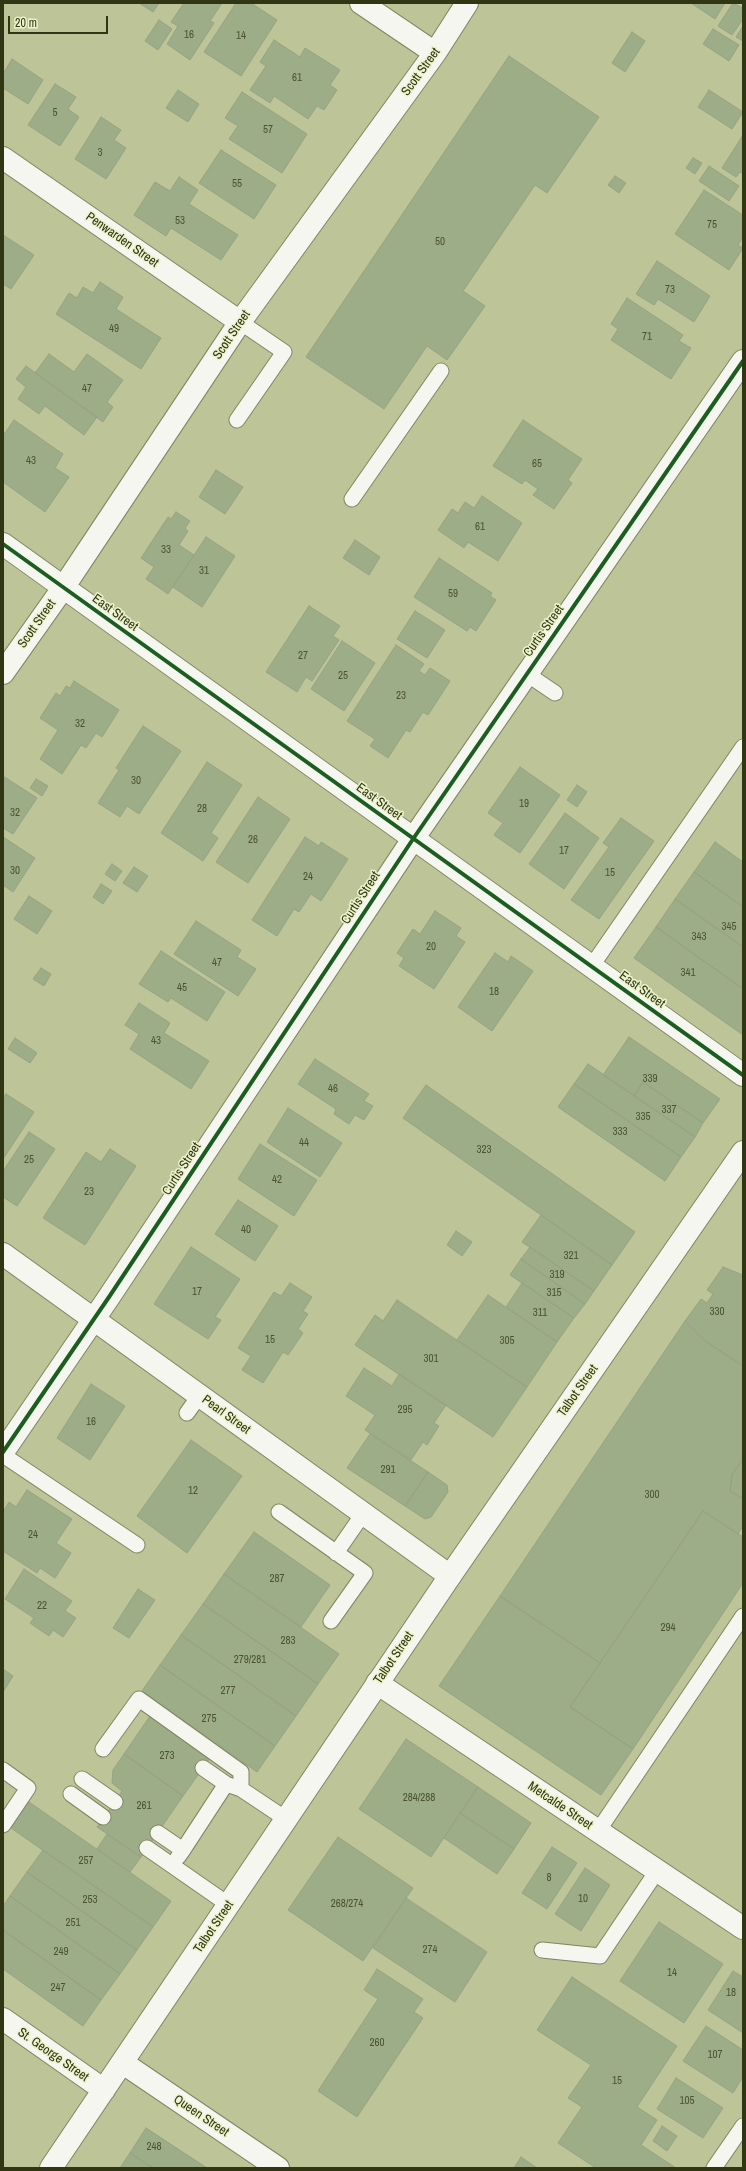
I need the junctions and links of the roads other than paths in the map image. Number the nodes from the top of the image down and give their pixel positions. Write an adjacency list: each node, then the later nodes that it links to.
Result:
1 (361, 3): 3 (street)
2 (467, 3): 3 (street, Scott Street)
3 (435, 53): 5 (street, Scott Street)
4 (3, 158): 5 (street, Penwarden Street)
5 (240, 322): 8 (lane); 11 (street, Scott Street)
6 (743, 361): 13 (street, Curtis Street)
7 (440, 371): 9 (lane)
8 (237, 420)
9 (352, 499)
10 (3, 544): 11 (street, East Street)
11 (63, 588): 12 (street, Scott Street); 16 (street, East Street)
12 (3, 673)
13 (527, 674): 14 (lane); 16 (street, Curtis Street)
14 (554, 693)
15 (743, 747): 17 (lane)
16 (412, 839): 17 (street, East Street); 21 (street, Curtis Street)
17 (592, 967): 18 (street, East Street)
18 (743, 1075)
19 (743, 1152): 27 (street, Talbot Street)
20 (3, 1254): 21 (street, Pearl Street)
21 (94, 1320): 22 (street, Curtis Street); 24 (street, Pearl Street)
22 (3, 1453): 25 (lane)
23 (279, 1512): 26 (lane)
24 (363, 1514): 26 (lane); 27 (street, Pearl Street)
25 (137, 1545)
26 (336, 1553): 29 (lane)
27 (450, 1576): 30 (street, Talbot Street)
28 (743, 1616): 42 (lane)
29 (331, 1621)
30 (378, 1683): 40 (street, Talbot Street); 42 (street, Metcalde Street)
31 (103, 1749): 36 (lane)
32 (203, 1768): 35 (lane)
33 (3, 1770): 41 (lane)
34 (82, 1779): 38 (lane)
35 (226, 1784): 36 (lane); 45 (lane)
36 (241, 1789): 40 (lane)
37 (71, 1794): 39 (lane)
38 (115, 1802)
39 (104, 1817)
40 (286, 1819): 48 (street, Talbot Street)
41 (3, 1825)
42 (598, 1831): 47 (street, Metcalde Street)
43 (158, 1832): 45 (lane)
44 (147, 1848): 46 (lane)
45 (183, 1850): 46 (lane)
46 (172, 1865): 48 (lane)
47 (657, 1870): 49 (street, Metcalde Street); 50 (lane)
48 (229, 1905): 52 (street, Talbot Street)
49 (743, 1928)
50 (542, 1950)
51 (3, 2019): 53 (street, St. George Street)
52 (123, 2063): 53 (street, Talbot Street); 56 (street, Queen Street)
53 (104, 2090): 55 (street, Talbot Street)
54 (743, 2126): 57 (lane)
55 (51, 2168)
56 (278, 2168)
57 (714, 2168)

